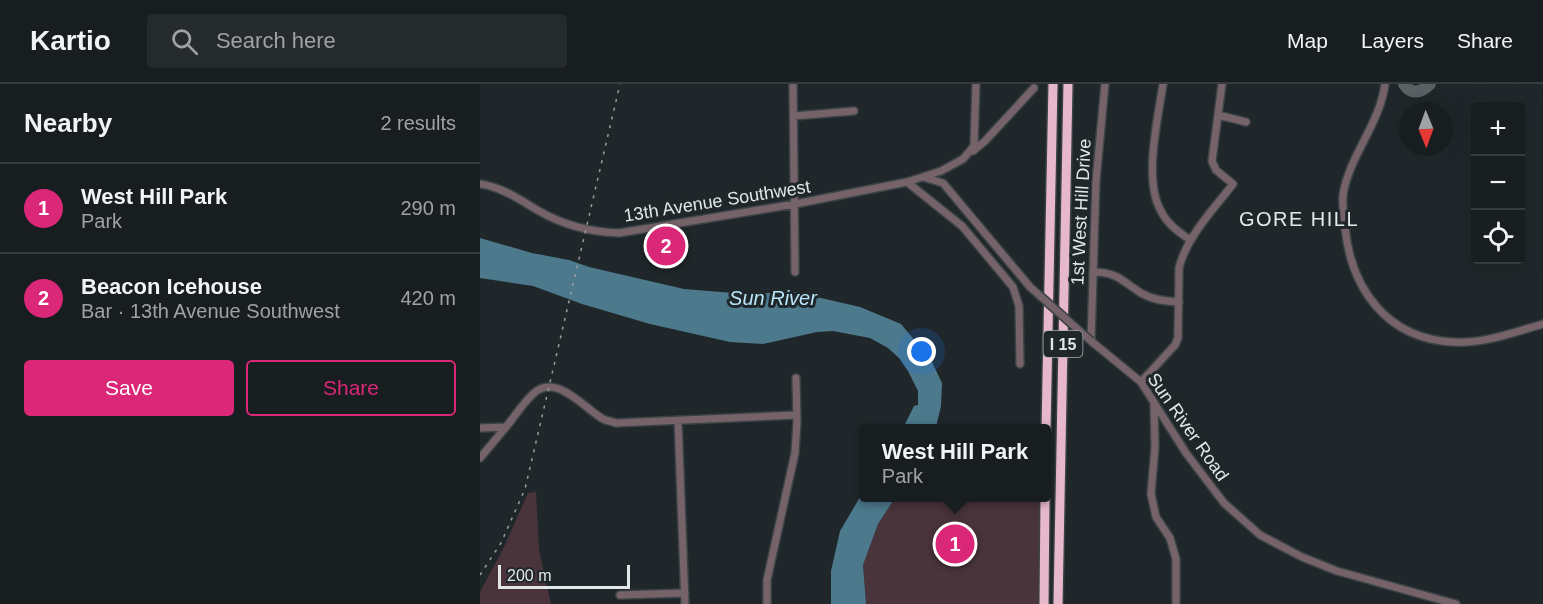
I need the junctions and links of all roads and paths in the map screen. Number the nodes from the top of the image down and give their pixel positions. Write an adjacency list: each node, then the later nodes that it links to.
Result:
1 (793, 84): 12 (street)
2 (976, 84): 14 (street)
3 (1053, 84): 30 (highway, I 15)
4 (1068, 84): 40 (highway, I 15)
5 (1105, 84): 20 (street, 1st West Hill Drive)
6 (1163, 84): 18 (street)
7 (1222, 84): 11 (street)
8 (1385, 84): 22 (street)
9 (1034, 88): 14 (street, 13th Avenue Southwest)
10 (854, 111): 12 (street)
11 (1218, 115): 13 (street); 18 (street)
12 (794, 116): 17 (street)
13 (1246, 122)
14 (971, 152): 15 (street, 13th Avenue Southwest)
15 (911, 181): 17 (street, 13th Avenue Southwest); 23 (street, Sun River Road, bridge); 24 (street)
16 (480, 184): 17 (street, 13th Avenue Southwest)
17 (795, 204): 19 (street)
18 (1190, 240): 21 (street)
19 (795, 272)
20 (1093, 272): 21 (street); 23 (street, 1st West Hill Drive)
21 (1179, 302): 26 (street)
22 (1543, 324)
23 (1091, 341): 26 (street, Sun River Road)
24 (1020, 364)
25 (796, 378): 28 (street)
26 (1141, 382): 27 (street, Sun River Road)
27 (1154, 402): 41 (street); 42 (street, Sun River Road)
28 (796, 415): 29 (street); 38 (street)
29 (678, 420): 31 (street); 35 (street)
30 (1047, 424)
31 (506, 427): 32 (street); 33 (street)
32 (480, 428)
33 (480, 458)
34 (1045, 502): 39 (highway)
35 (685, 593): 36 (street); 37 (street)
36 (620, 596)
37 (685, 604)
38 (767, 604)
39 (1044, 604)
40 (1058, 604)
41 (1176, 604)
42 (1456, 604)

